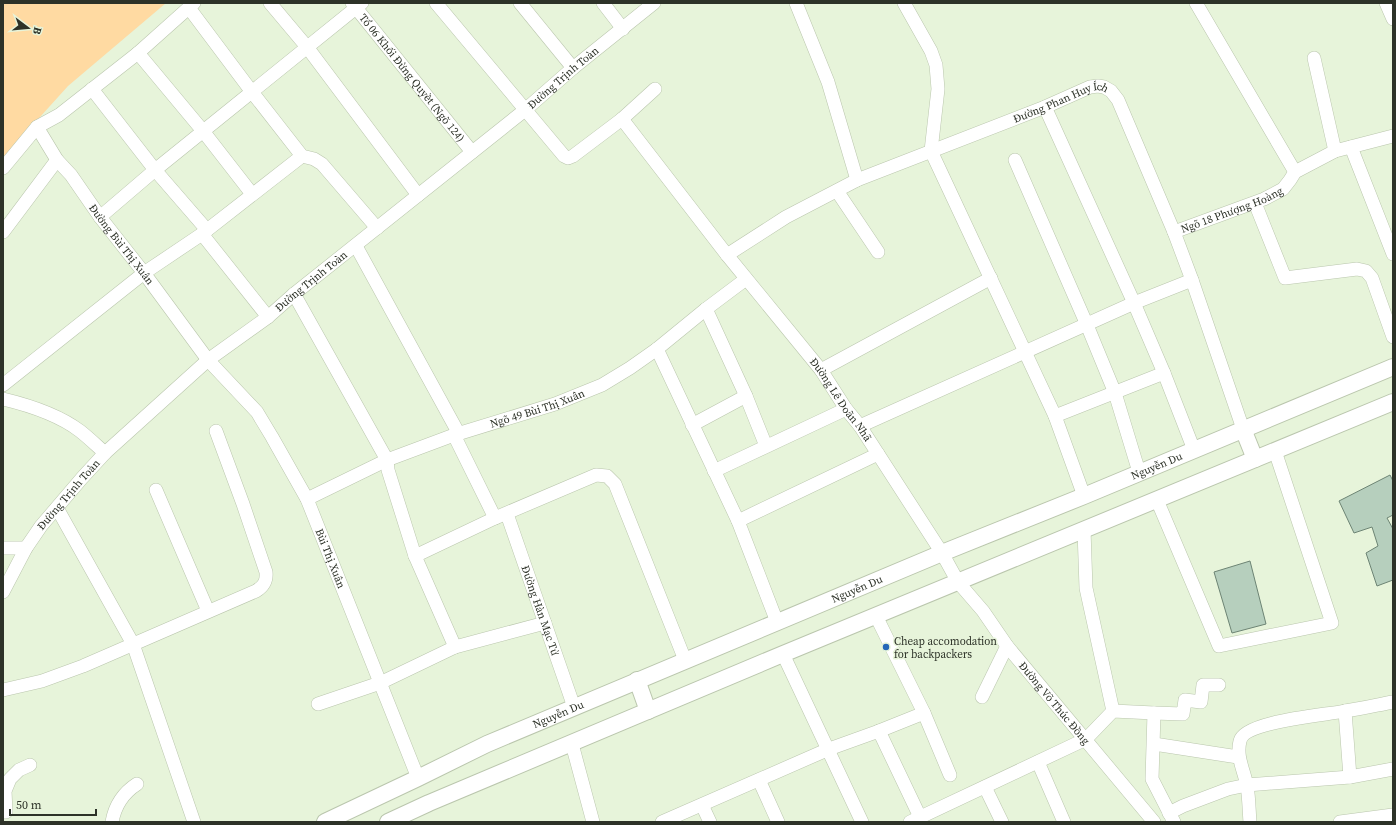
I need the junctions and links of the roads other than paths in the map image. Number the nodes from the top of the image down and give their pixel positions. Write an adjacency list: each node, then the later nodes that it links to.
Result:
1 (270, 3): 12 (street)
2 (436, 3): 20 (street)
3 (520, 3): 15 (street)
4 (603, 3): 11 (street)
5 (654, 3): 11 (street, Đường Trịnh Toàn)
6 (796, 3): 35 (street)
7 (904, 3): 27 (street)
8 (1196, 3): 34 (street)
9 (357, 4): 12 (street); 28 (street, Tổ 06 Khối Đừng Quyềt (Ngõ 124))
10 (192, 6): 13 (street); 18 (street)
11 (623, 29): 15 (street, Đường Trịnh Toàn)
12 (307, 47): 18 (street); 38 (street)
13 (138, 53): 16 (street); 23 (street)
14 (1314, 58): 26 (street)
15 (573, 68): 20 (street, Đường Trịnh Toàn)
16 (92, 89): 22 (street); 33 (street)
17 (655, 89): 21 (street)
18 (252, 92): 23 (street); 29 (street)
19 (1045, 107): 27 (street, Đường Phan Huy Ích); 44 (street, Đường Phan Huy Ích); 54 (street)
20 (525, 110): 21 (street); 28 (street, Đường Trịnh Toàn)
21 (622, 119): 48 (street, Đường Lê Doãn Nhã)
22 (37, 127): 30 (street, Đường Bùi Thị Xuân); 32 (street)
23 (203, 131): 33 (street); 37 (street)
24 (1393, 136): 25 (street, Ngõ 18 Phượng Hoàng)
25 (1351, 146): 26 (street, Ngõ 18 Phượng Hoàng); 47 (street)
26 (1335, 150): 34 (street, Ngõ 18 Phượng Hoàng)
27 (931, 151): 35 (street, Đường Phan Huy Ích); 50 (street)
28 (472, 152): 38 (street, Đường Trịnh Toàn)
29 (302, 156): 37 (street); 41 (street)
30 (56, 160): 40 (street, Đường Bùi Thị Xuân); 42 (street)
31 (1015, 160): 57 (street)
32 (3, 168)
33 (155, 170): 40 (street); 43 (street)
34 (1295, 172): 39 (street, Ngõ 18 Phượng Hoàng)
35 (857, 180): 36 (street, Đường Phan Huy Ích)
36 (837, 191): 46 (street); 48 (street, Đường Phan Huy Ích)
37 (252, 194): 43 (street)
38 (418, 195): 41 (street, Đường Trịnh Toàn)
39 (1255, 203): 44 (street, Ngõ 18 Phượng Hoàng); 58 (street)
40 (100, 217): 49 (street, Đường Bùi Thị Xuân)
41 (377, 228): 45 (street, Đường Trịnh Toàn)
42 (3, 232)
43 (205, 232): 49 (street); 56 (street)
44 (1174, 232): 52 (street, Đường Phan Huy Ích)
45 (356, 246): 53 (street, Đường Trịnh Toàn); 76 (street, Đường Hàn Mạc Tử)
46 (878, 252)
47 (1393, 254)
48 (727, 255): 51 (street, Đường Lê Doãn Nhã)
49 (144, 273): 61 (street, Đường Bùi Thị Xuân); 65 (street)
50 (991, 278): 60 (street); 63 (street)
51 (746, 279): 55 (street, Ngõ 49 Bùi Thị Xuân); 63 (street, Đường Lê Doãn Nhã)
52 (1192, 280): 54 (street); 74 (street, Đường Phan Huy Ích)
53 (294, 294): 56 (street, Đường Trịnh Toàn); 83 (street)
54 (1134, 303): 57 (street); 64 (street)
55 (706, 309): 59 (street, Ngõ 49 Bùi Thị Xuân); 67 (street)
56 (268, 317): 61 (street, Đường Trịnh Toàn)
57 (1087, 325): 60 (street); 66 (street)
58 (1393, 337)
59 (657, 349): 72 (street); 76 (street, Ngõ 49 Bùi Thị Xuân)
60 (1025, 351): 71 (street); 73 (street)
61 (208, 360): 80 (street, Đường Trịnh Toàn); 88 (street, Bùi Thị Xuân)
62 (1393, 367): 74 (main road, Nguyễn Du)
63 (821, 370): 70 (street, Đường Lê Doãn Nhã)
64 (1164, 373): 66 (street); 78 (street)
65 (3, 385)
66 (1115, 393): 71 (street); 85 (street)
67 (746, 396): 72 (street); 77 (street)
68 (3, 399): 80 (street)
69 (1393, 402): 79 (main road)
70 (846, 409): 73 (street, Đường Lê Doãn Nhã); 77 (street)
71 (1055, 416): 87 (street)
72 (692, 425): 84 (street)
73 (860, 426): 81 (street, Đường Lê Doãn Nhã)
74 (1243, 429): 78 (main road, Nguyễn Du); 82 (main road)
75 (216, 431): 100 (street)
76 (457, 434): 83 (street, Ngõ 49 Bùi Thị Xuân); 91 (street, Đường Hàn Mạc Tử)
77 (766, 446): 84 (street)
78 (1194, 450): 85 (main road, Nguyễn Du)
79 (1275, 451): 82 (main road); 89 (street)
80 (105, 453): 90 (street, Đường Trịnh Toàn)
81 (878, 454): 92 (street); 96 (street, Đường Lê Doãn Nhã)
82 (1255, 459): 89 (main road)
83 (387, 460): 88 (street, Ngõ 49 Bùi Thị Xuân); 97 (street)
84 (714, 471): 92 (street)
85 (1139, 472): 87 (main road, Nguyễn Du)
86 (156, 490): 100 (street)
87 (1084, 496): 96 (main road, Nguyễn Du)
88 (307, 499): 110 (street, Bùi Thị Xuân)
89 (1157, 500): 93 (main road)
90 (57, 508): 95 (street, Đường Trịnh Toàn); 104 (street)
91 (501, 516): 97 (street); 103 (street, Đường Hàn Mạc Tử); 108 (street)
92 (738, 521): 102 (street)
93 (1084, 530): 98 (main road); 118 (street)
94 (3, 548): 95 (street)
95 (26, 548): 99 (street, Đường Trịnh Toàn)
96 (942, 553): 98 (street, Đường Lê Doãn Nhã); 102 (main road, Nguyễn Du)
97 (415, 556): 106 (street)
98 (958, 582): 101 (main road); 105 (street, Đường Võ Thúc Đồng)
99 (3, 592)
100 (208, 611): 104 (street)
101 (876, 616): 107 (main road); 120 (street)
102 (777, 622): 108 (main road, Nguyễn Du)
103 (545, 623): 106 (street); 116 (street, Đường Hàn Mạc Tử)
104 (133, 644): 112 (street); 146 (street)
105 (1007, 646): 113 (street); 123 (street, Đường Võ Thúc Đồng)
106 (455, 647): 110 (street)
107 (783, 654): 117 (main road); 126 (street)
108 (685, 660): 109 (main road, Nguyễn Du)
109 (637, 680): 116 (main road, Nguyễn Du); 117 (main road)
110 (380, 683): 115 (street); 133 (street, Bùi Thị Xuân)
111 (1220, 685): 121 (street)
112 (3, 690)
113 (982, 697)
114 (1393, 702): 119 (street)
115 (318, 704)
116 (574, 706): 133 (main road, Nguyễn Du)
117 (648, 711): 124 (main road)
118 (1113, 711): 121 (street); 123 (street)
119 (1345, 711): 127 (street); 132 (street)
120 (924, 713): 122 (street); 131 (street)
121 (1154, 713): 125 (street)
122 (879, 731): 126 (street); 142 (street)
123 (1086, 739): 128 (street); 155 (street, Đường Võ Thúc Đồng)
124 (572, 744): 138 (main road); 149 (street)
125 (1154, 744): 127 (street); 143 (street)
126 (828, 749): 134 (street); 152 (street)
127 (1238, 757): 136 (street)
128 (1038, 762): 137 (street); 154 (street)
129 (30, 765): 140 (street)
130 (1393, 769): 132 (street)
131 (950, 775)
132 (1350, 777): 136 (street)
133 (418, 778): 138 (main road); 147 (main road, Nguyễn Du)
134 (759, 780): 139 (street); 151 (street)
135 (137, 784): 145 (street)
136 (1247, 785): 143 (street); 156 (street)
137 (985, 787): 142 (street); 153 (street)
138 (429, 803): 148 (main road)
139 (702, 805): 144 (street); 150 (street)
140 (3, 812)
141 (1393, 815): 157 (street)
142 (924, 818)
143 (1172, 818)
144 (667, 821)
145 (112, 822)
146 (194, 822)
147 (325, 822)
148 (388, 822)
149 (593, 822)
150 (710, 822)
151 (778, 822)
152 (862, 822)
153 (1002, 822)
154 (1064, 822)
155 (1154, 822)
156 (1250, 822)
157 (1340, 822)

